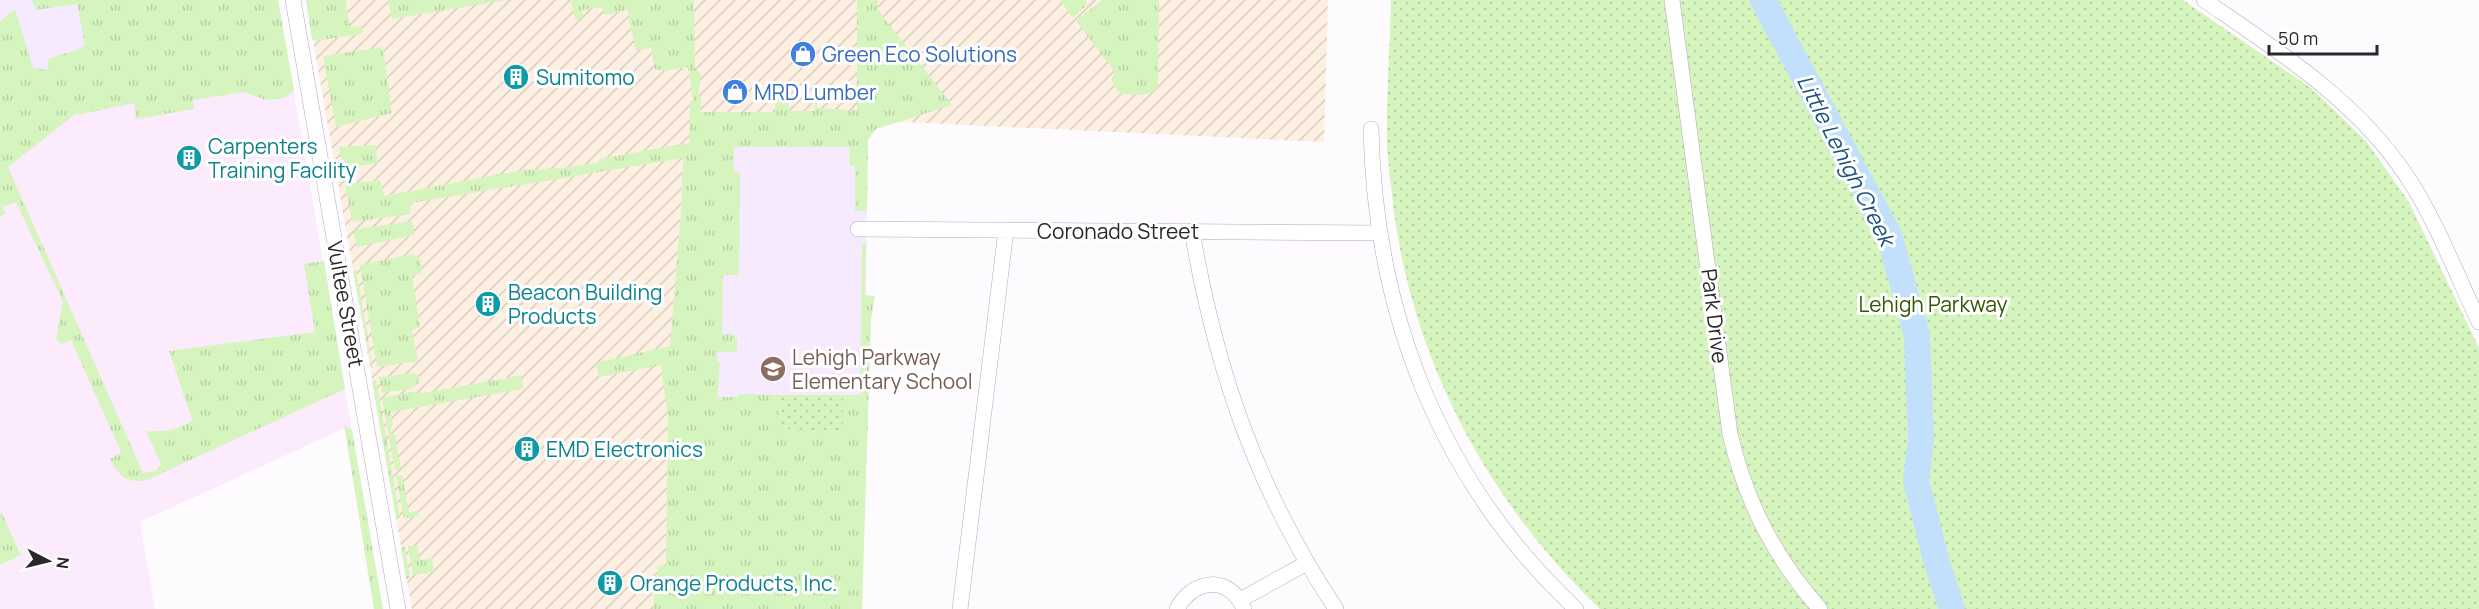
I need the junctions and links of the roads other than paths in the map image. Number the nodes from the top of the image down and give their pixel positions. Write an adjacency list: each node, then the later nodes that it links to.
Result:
1 (292, 0): 12 (street, Vultee Street)
2 (1672, 0): 17 (street, Park Drive)
3 (2204, 0): 9 (street)
4 (1371, 129): 8 (street)
5 (858, 229): 6 (street, Coronado Street)
6 (1006, 230): 7 (street, Coronado Street); 13 (street)
7 (1192, 231): 8 (street, Coronado Street); 10 (street)
8 (1379, 233): 16 (street)
9 (2479, 322)
10 (1307, 563): 11 (street); 15 (street)
11 (1242, 604): 14 (street)
12 (398, 609)
13 (960, 609)
14 (1177, 609)
15 (1336, 609)
16 (1576, 609)
17 (1820, 609)

